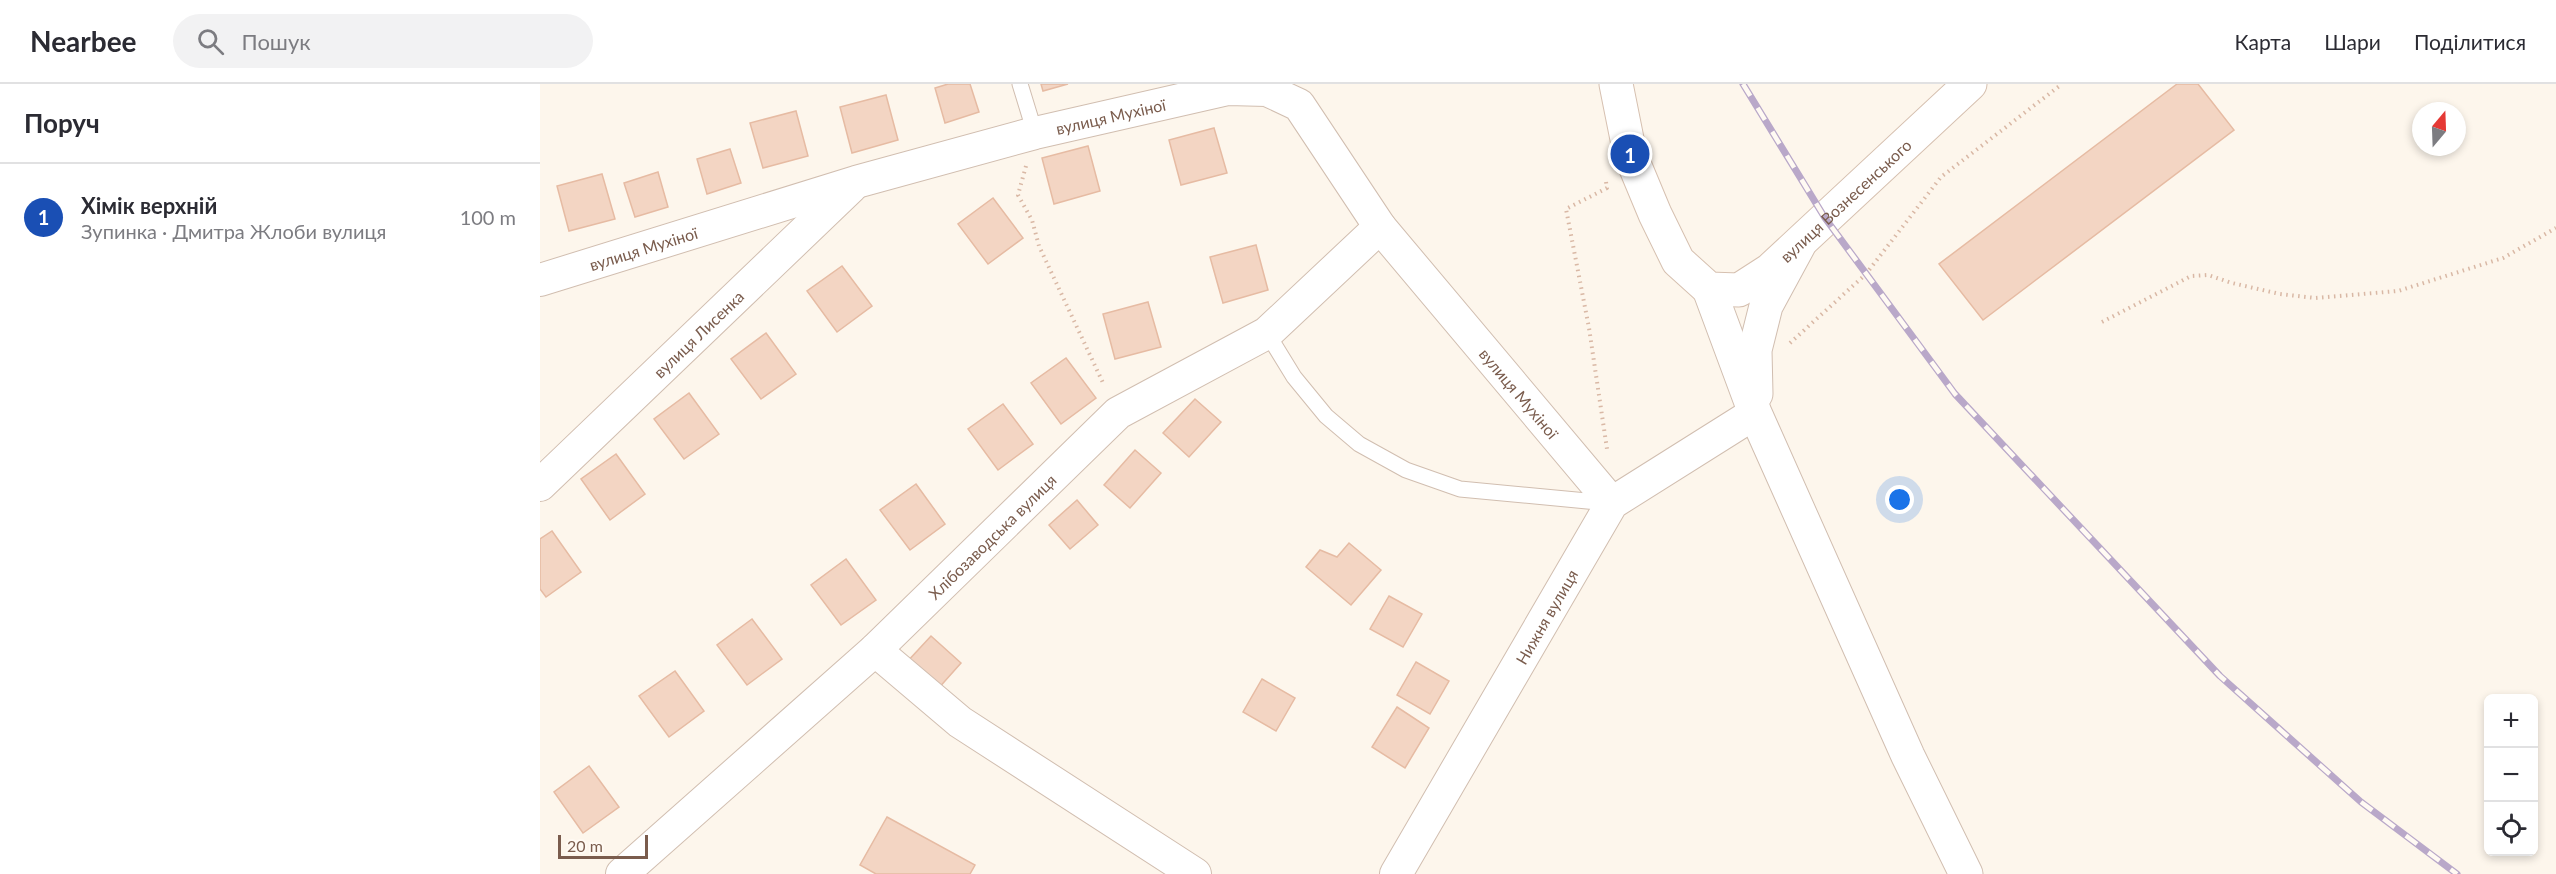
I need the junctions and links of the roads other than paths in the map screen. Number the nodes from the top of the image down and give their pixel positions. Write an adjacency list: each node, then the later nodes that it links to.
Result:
1 (1020, 84): 4 (lane)
2 (1616, 84): 9 (street)
3 (1970, 84): 7 (street, вулиця Вознесенського)
4 (1035, 133): 5 (street, вулиця Мухіної); 6 (street, вулиця Мухіної)
5 (856, 182): 8 (street, вулиця Мухіної); 12 (street, вулиця Лисенка)
6 (1380, 227): 10 (street, Хлібозаводська вулиця); 13 (street, вулиця Мухіної)
7 (1800, 244): 9 (street, вулиця Вознесенського); 11 (street)
8 (540, 280)
9 (1709, 289): 11 (street)
10 (1268, 333): 13 (lane); 14 (street, Хлібозаводська вулиця)
11 (1755, 413): 13 (street, Нижня вулиця); 18 (street)
12 (540, 485)
13 (1612, 503): 17 (street, Нижня вулиця)
14 (875, 650): 15 (street, Хлібозаводська вулиця); 16 (street)
15 (622, 874)
16 (1195, 874)
17 (1396, 874)
18 (1966, 874)

